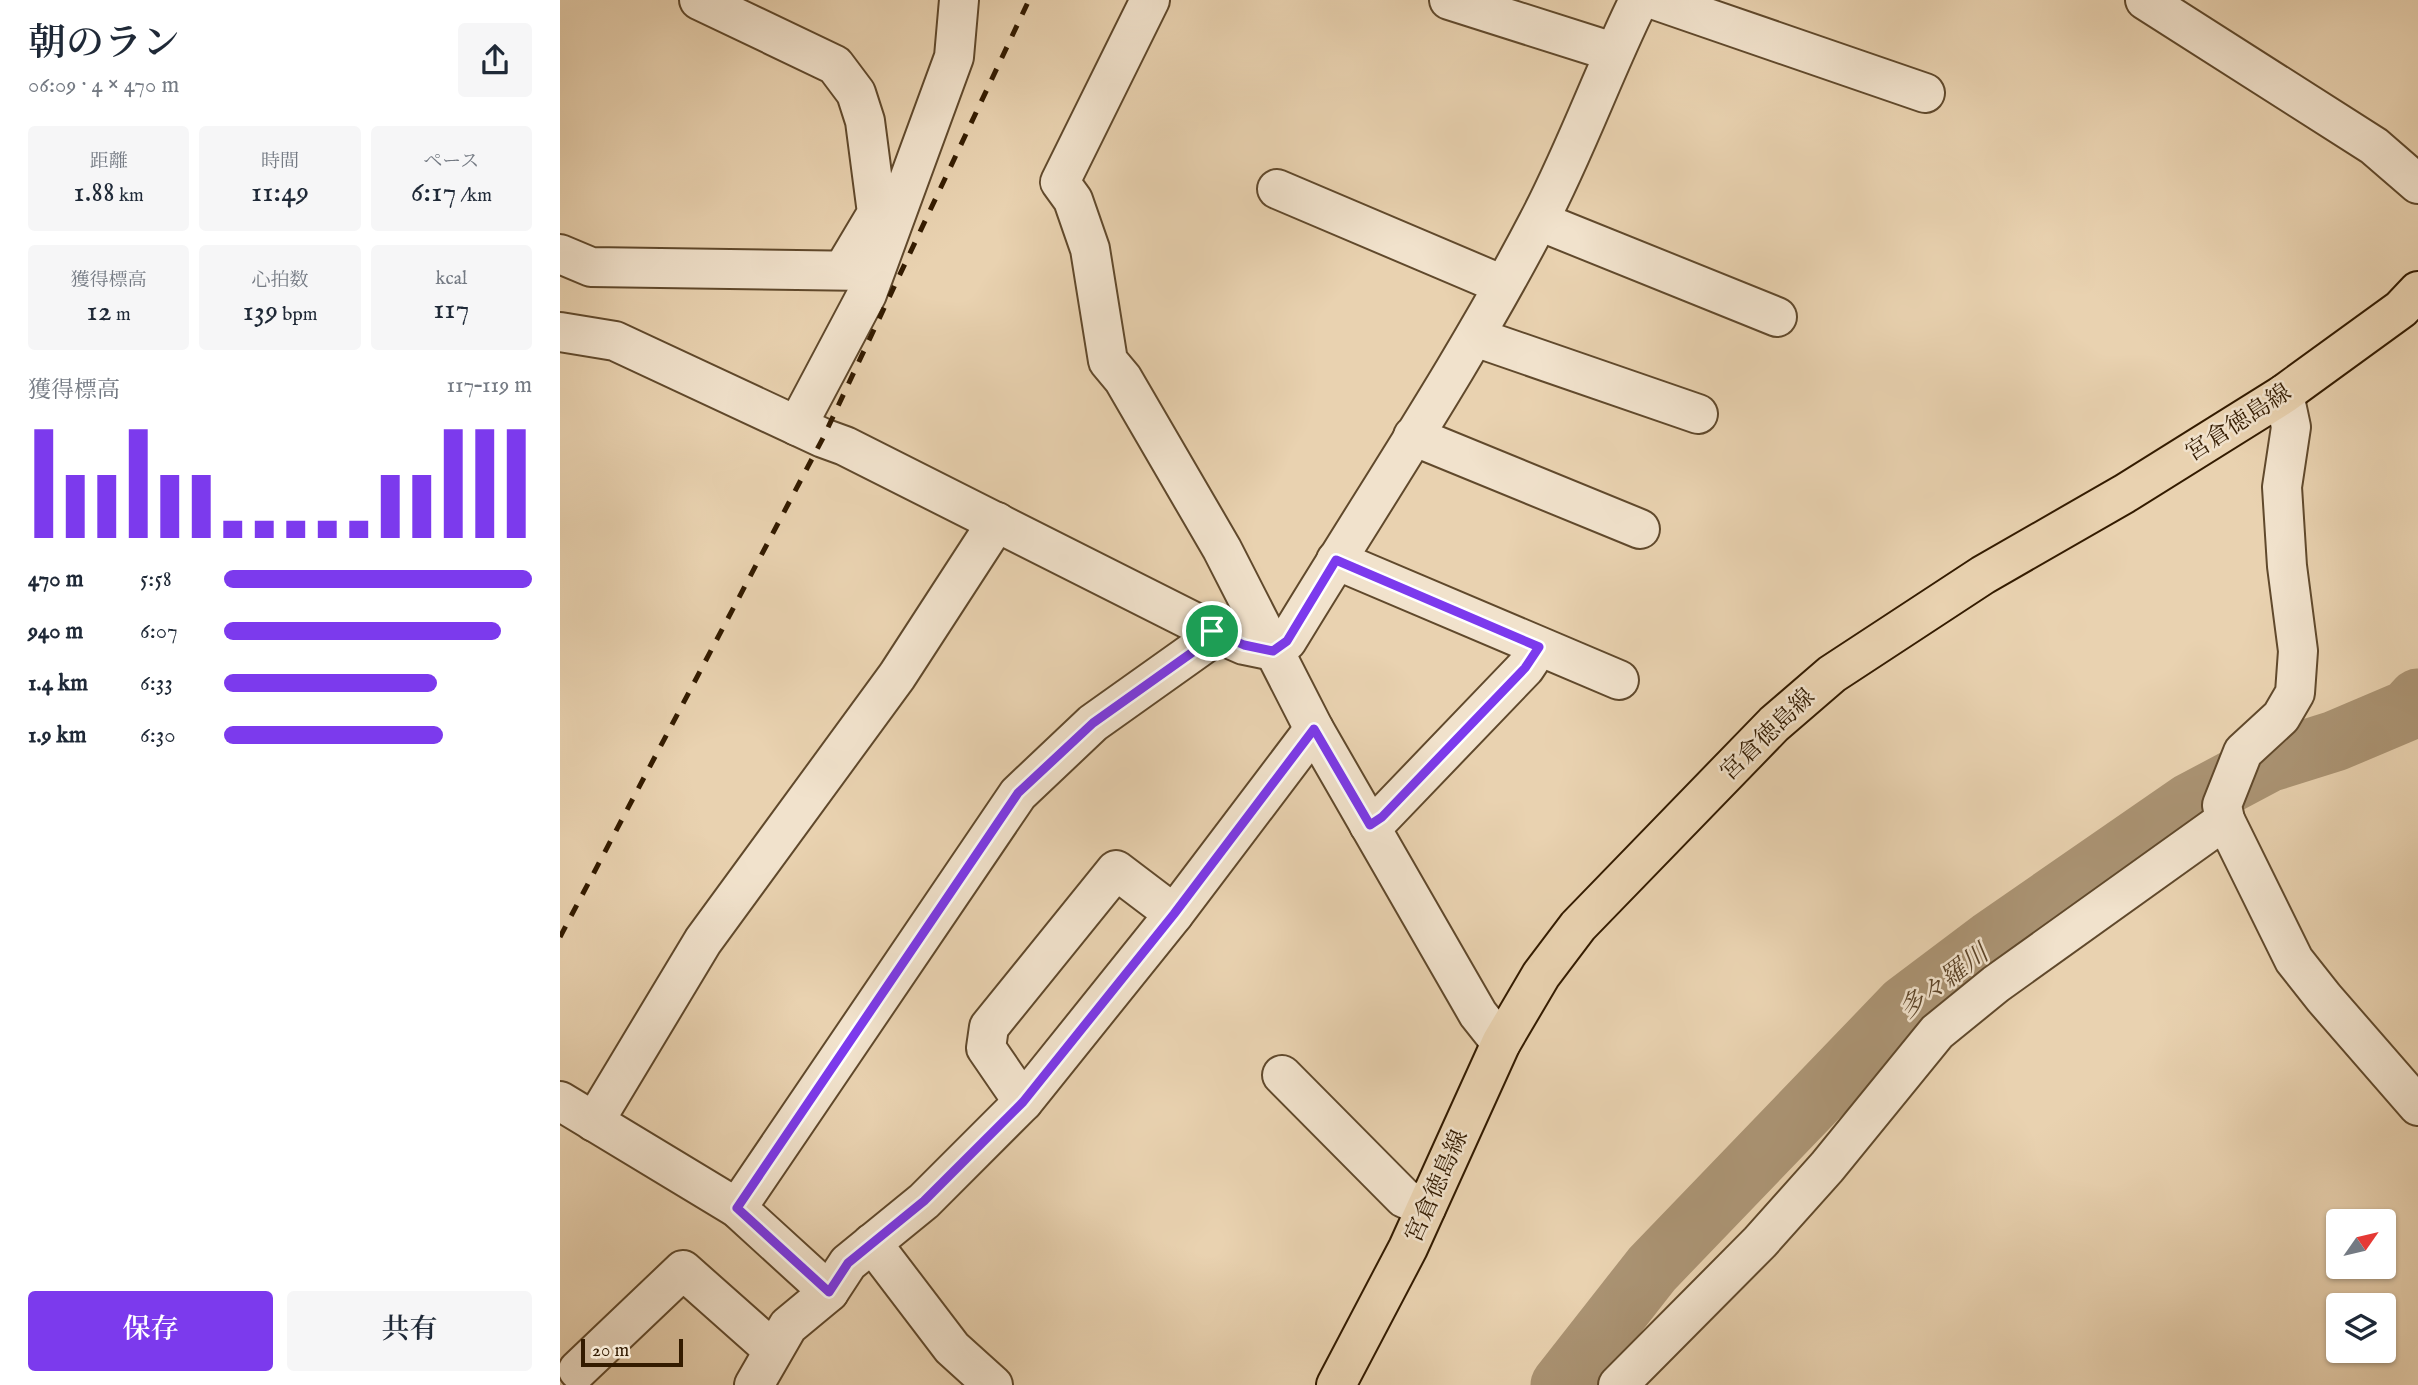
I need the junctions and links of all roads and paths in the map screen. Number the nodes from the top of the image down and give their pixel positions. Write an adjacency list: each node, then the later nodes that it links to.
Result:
1 (699, 0): 14 (street)
2 (959, 0): 14 (street)
3 (1150, 0): 29 (street)
4 (1448, 0): 8 (street)
5 (1639, 0): 8 (street)
6 (1655, 0): 9 (street)
7 (2146, 0): 10 (street)
8 (1613, 52): 12 (street)
9 (1924, 93)
10 (2418, 184)
11 (1277, 189): 15 (street)
12 (1539, 221): 15 (street); 17 (street)
13 (560, 254): 14 (street)
14 (859, 271): 22 (street)
15 (1503, 285): 19 (street)
16 (2418, 291): 20 (main road, 宮倉徳島線)
17 (1777, 317)
18 (560, 332): 22 (street)
19 (1475, 337): 21 (street); 23 (street)
20 (2284, 394): 32 (street); 35 (main road, 宮倉徳島線)
21 (1698, 414)
22 (797, 426): 24 (street)
23 (1413, 436): 25 (street); 26 (street)
24 (997, 522): 27 (street); 40 (street)
25 (1640, 529)
26 (1336, 560): 28 (street); 29 (street)
27 (1212, 631): 29 (street); 41 (street)
28 (1539, 647): 30 (street); 33 (street)
29 (1273, 651): 31 (street)
30 (1619, 680)
31 (1314, 729): 33 (street); 34 (street)
32 (2223, 812): 39 (street); 50 (street)
33 (1370, 825): 35 (street)
34 (1174, 914): 38 (street); 38 (street)
35 (1501, 1043): 42 (main road, 宮倉徳島線)
36 (1282, 1075): 42 (street)
37 (560, 1101): 40 (street)
38 (1023, 1102): 43 (street)
39 (2418, 1106)
40 (594, 1122): 41 (street)
41 (737, 1208): 44 (street)
42 (1426, 1208): 49 (main road, 宮倉徳島線)
43 (872, 1243): 44 (street); 48 (street)
44 (829, 1292): 45 (street)
45 (772, 1349): 46 (street); 47 (street)
46 (578, 1370)
47 (754, 1385)
48 (993, 1385)
49 (1336, 1385)
50 (1618, 1385)

